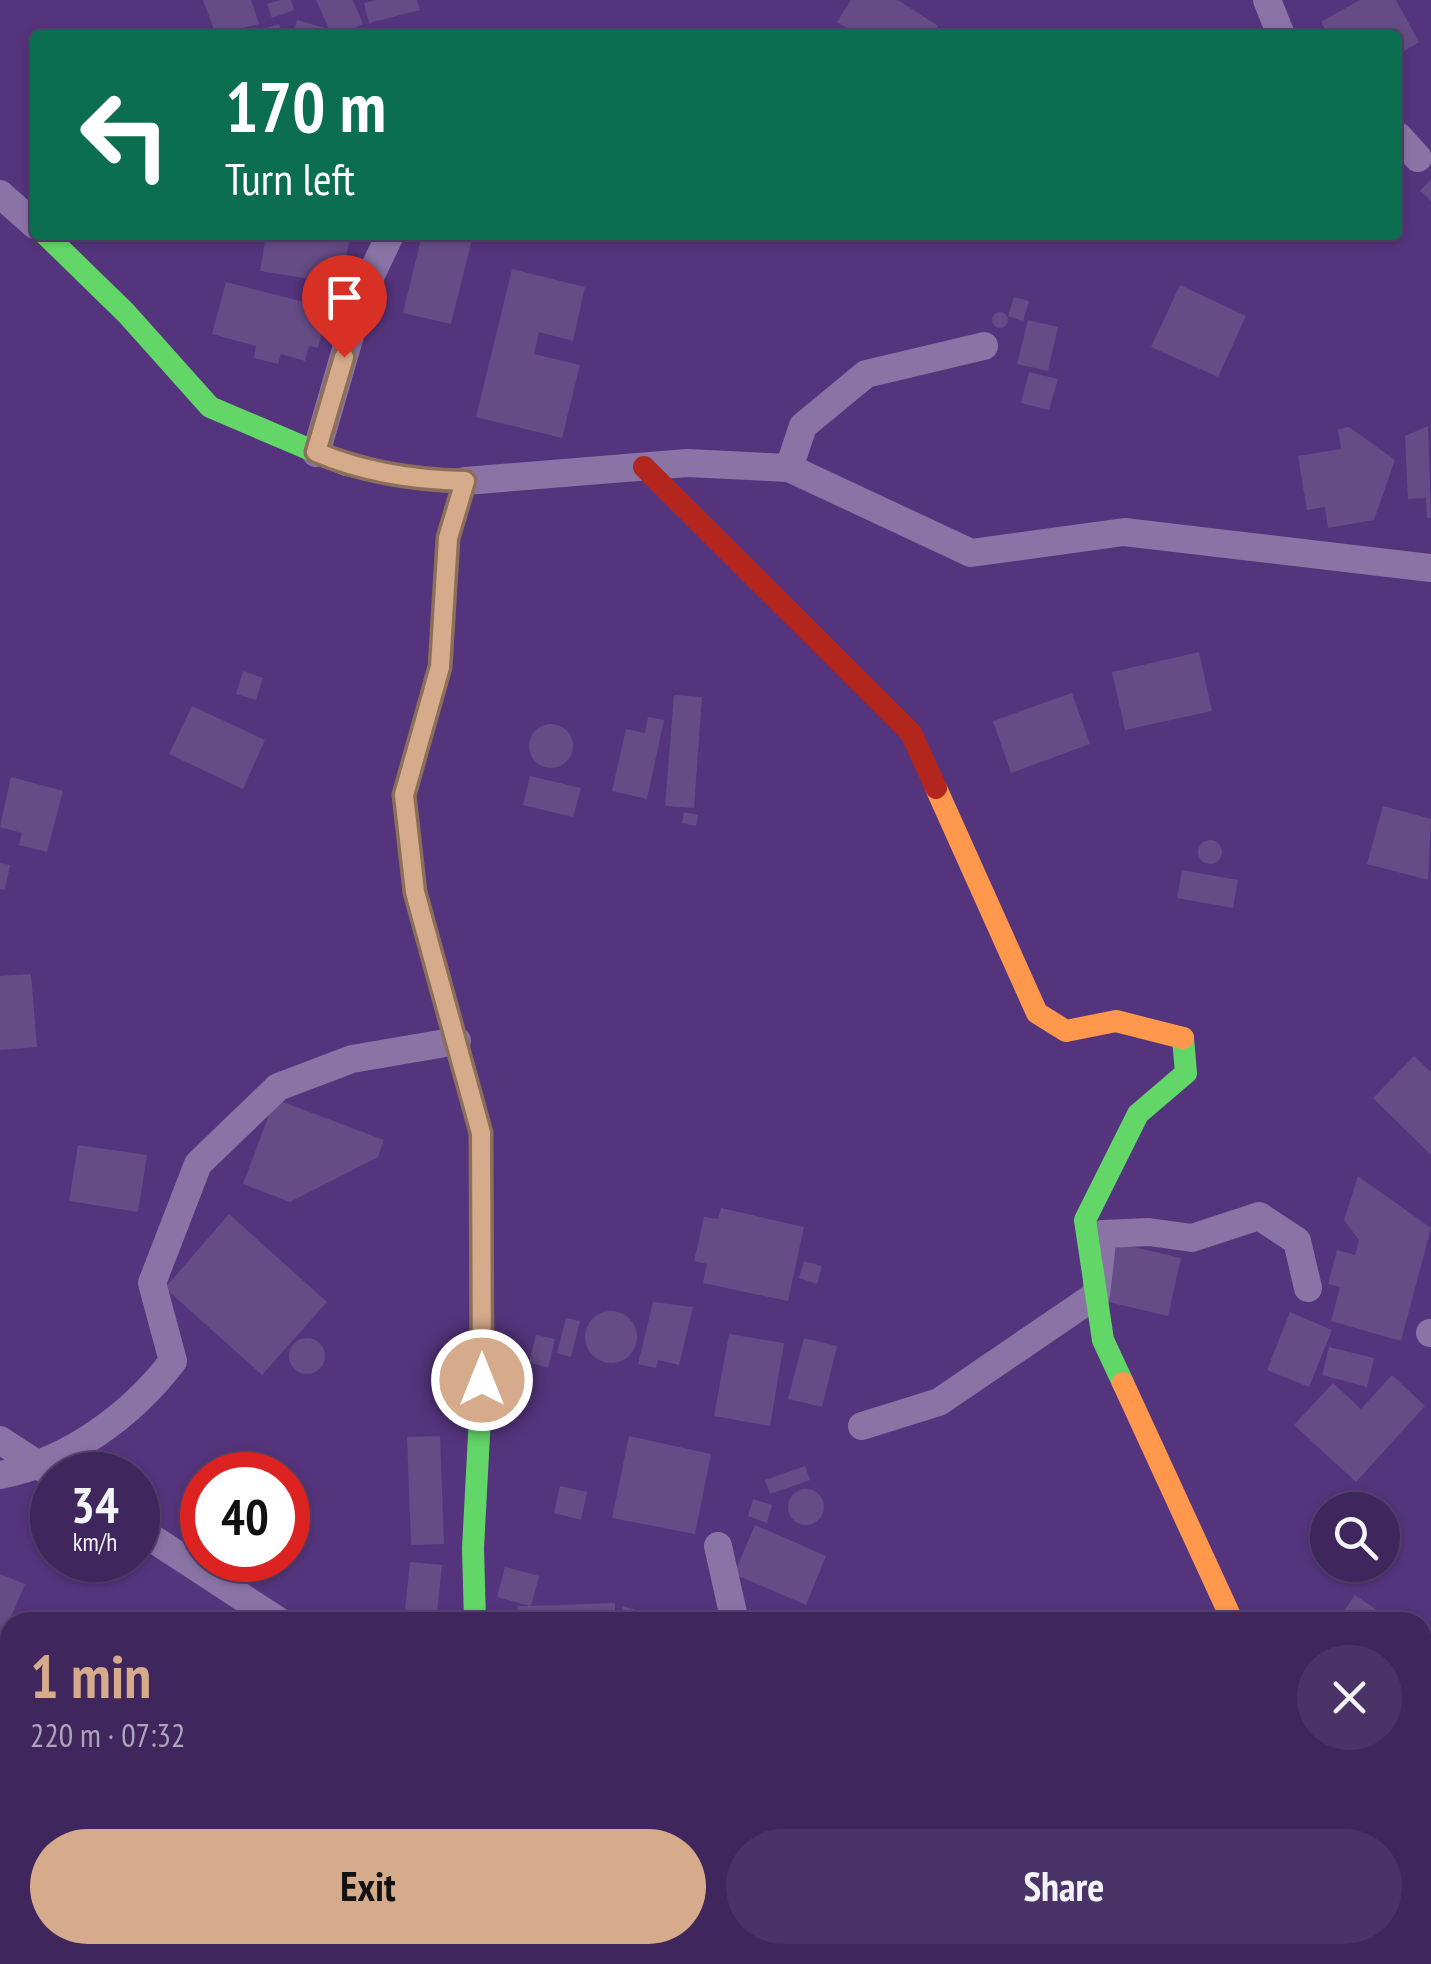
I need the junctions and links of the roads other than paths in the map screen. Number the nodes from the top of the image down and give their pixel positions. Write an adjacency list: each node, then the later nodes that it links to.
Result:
1 (1267, 0): 2 (street)
2 (1278, 30)
3 (1402, 140): 4 (street)
4 (1418, 158)
5 (0, 194): 6 (street)
6 (30, 220)
7 (51, 240): 10 (street)
8 (388, 240): 10 (street)
9 (984, 346): 12 (street)
10 (316, 452): 13 (street)
11 (644, 467): 12 (street); 13 (street); 17 (street)
12 (789, 468): 14 (street)
13 (465, 481): 15 (street)
14 (1431, 568)
15 (457, 1041): 20 (street); 27 (street)
16 (1308, 1288): 17 (street)
17 (1096, 1295): 18 (street); 29 (street)
18 (862, 1426)
19 (0, 1440): 21 (street)
20 (73, 1452)
21 (30, 1459)
22 (30, 1472): 23 (street)
23 (0, 1475)
24 (160, 1544): 26 (street)
25 (718, 1546): 28 (street)
26 (265, 1612)
27 (475, 1612)
28 (732, 1612)
29 (1229, 1612)

